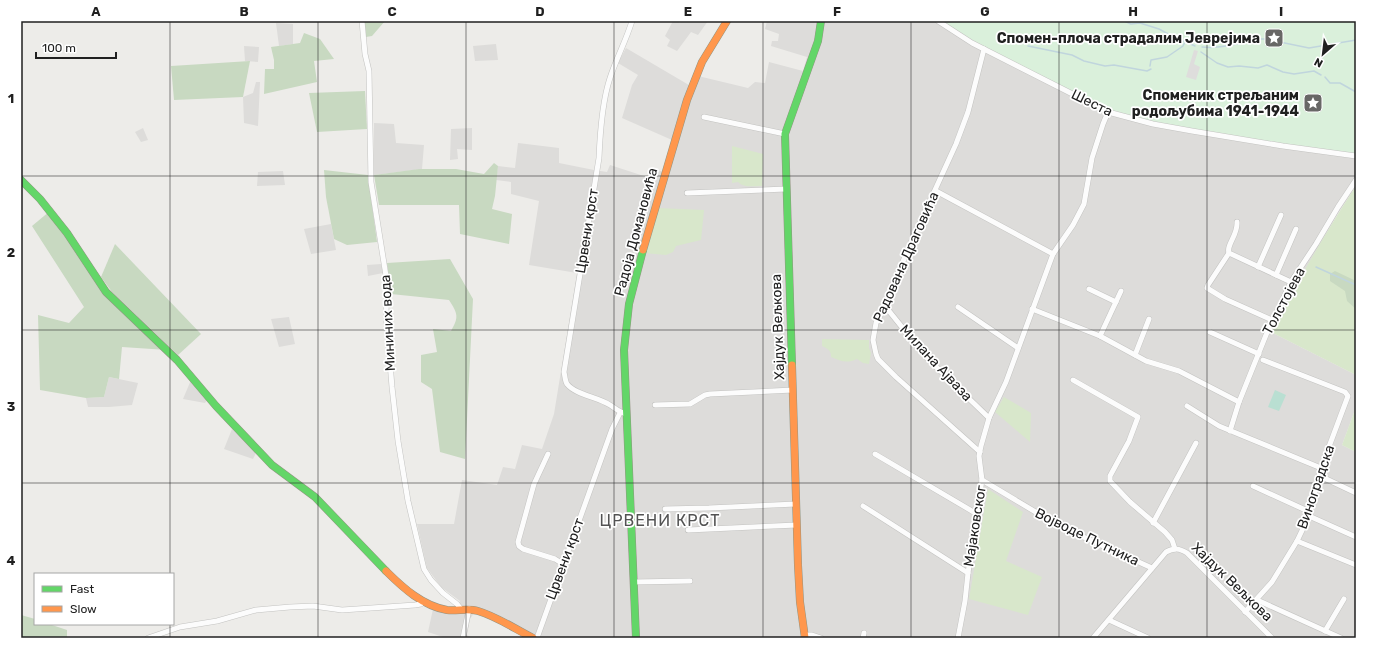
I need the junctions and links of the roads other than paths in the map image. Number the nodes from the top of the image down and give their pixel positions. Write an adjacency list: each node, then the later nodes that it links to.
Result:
1 (362, 21): 75 (street, Мининих вода)
2 (632, 21): 43 (street, Црвени крст)
3 (727, 21): 43 (street, Радоја Домановића)
4 (820, 21): 9 (street, Хајдук Вељкова)
5 (938, 21): 6 (street, Шеста)
6 (984, 49): 7 (street, Шеста); 14 (street, Радована Драговића)
7 (1108, 112): 10 (street, Шеста); 19 (street, Мајаковског)
8 (704, 117): 9 (street)
9 (785, 134): 13 (street, Хајдук Вељкова)
10 (1356, 156)
11 (21, 180): 74 (street)
12 (1356, 180): 23 (street, Толстојева)
13 (786, 189): 15 (street); 39 (street, Хајдук Вељкова)
14 (936, 191): 19 (street); 27 (street, Радована Драговића)
15 (687, 193)
16 (1281, 215): 21 (street)
17 (1237, 222): 20 (street)
18 (1296, 229): 22 (street)
19 (1053, 254): 29 (street, Мајаковског)
20 (1229, 254): 21 (street); 31 (street)
21 (1258, 267): 22 (street)
22 (1276, 275): 23 (street)
23 (1291, 282): 31 (street, Толстојева)
24 (1089, 289): 26 (street)
25 (1121, 291): 26 (street)
26 (1116, 302): 33 (street)
27 (885, 306): 44 (street, Милана Ајваза); 47 (street, Радована Драговића)
28 (958, 307): 34 (street)
29 (1032, 309): 33 (street); 34 (street, Мајаковског)
30 (1149, 319): 36 (street)
31 (1272, 320): 35 (street, Толстојева)
32 (1210, 332): 35 (street)
33 (1100, 336): 36 (street)
34 (1018, 348): 44 (street, Мајаковског)
35 (1259, 354): 40 (street, Толстојева)
36 (1135, 355): 40 (street)
37 (1263, 360): 50 (street, Виноградска)
38 (1074, 380): 60 (street)
39 (793, 390): 41 (street); 55 (street, Хајдук Вељкова)
40 (1239, 402): 45 (street, Толстојева)
41 (654, 405)
42 (1187, 406): 45 (street)
43 (623, 413): 66 (street, Црвени крст); 71 (street, Радоја Домановића)
44 (989, 418): 47 (street, Мајаковског)
45 (1230, 431): 50 (street)
46 (1196, 443): 60 (street)
47 (980, 452): 52 (street, Мајаковског)
48 (548, 454): 66 (street)
49 (875, 454): 58 (street)
50 (1321, 468): 51 (street, Виноградска)
51 (1320, 476): 54 (street); 59 (street, Виноградска)
52 (982, 480): 58 (street, Мајаковског); 68 (street, Војводе Путника)
53 (1253, 486): 59 (street)
54 (1356, 493)
55 (796, 504): 57 (street); 61 (street, Хајдук Вељкова)
56 (863, 506): 69 (street)
57 (665, 509)
58 (977, 514): 69 (street, Мајаковског)
59 (1309, 514): 63 (street); 64 (street, Виноградска)
60 (1153, 523): 65 (street)
61 (797, 525): 62 (street); 80 (street, Хајдук Вељкова)
62 (688, 530)
63 (1356, 537)
64 (1297, 541): 67 (street); 73 (street, Виноградска)
65 (1175, 548): 68 (street, Хајдук Вељкова); 77 (street, Хајдук Вељкова)
66 (563, 564): 84 (street, Црвени крст)
67 (1356, 566)
68 (1152, 568): 78 (street, Хајдук Вељкова)
69 (968, 574): 87 (street, Мајаковског)
70 (690, 581): 71 (street)
71 (634, 582): 85 (street, Радоја Домановића)
72 (1344, 599): 79 (street)
73 (1257, 600): 77 (street, Виноградска); 79 (street)
74 (424, 601): 75 (street); 81 (street)
75 (461, 609): 76 (street)
76 (469, 609): 82 (street); 83 (street)
77 (1245, 612): 90 (street, Хајдук Вељкова)
78 (1109, 620): 88 (street, Хајдук Вељкова); 89 (street)
79 (1325, 631): 91 (street)
80 (804, 636): 86 (street)
81 (148, 638)
82 (463, 638)
83 (533, 638)
84 (537, 638)
85 (636, 638)
86 (821, 638)
87 (958, 638)
88 (1094, 638)
89 (1148, 638)
90 (1272, 638)
91 (1341, 638)

